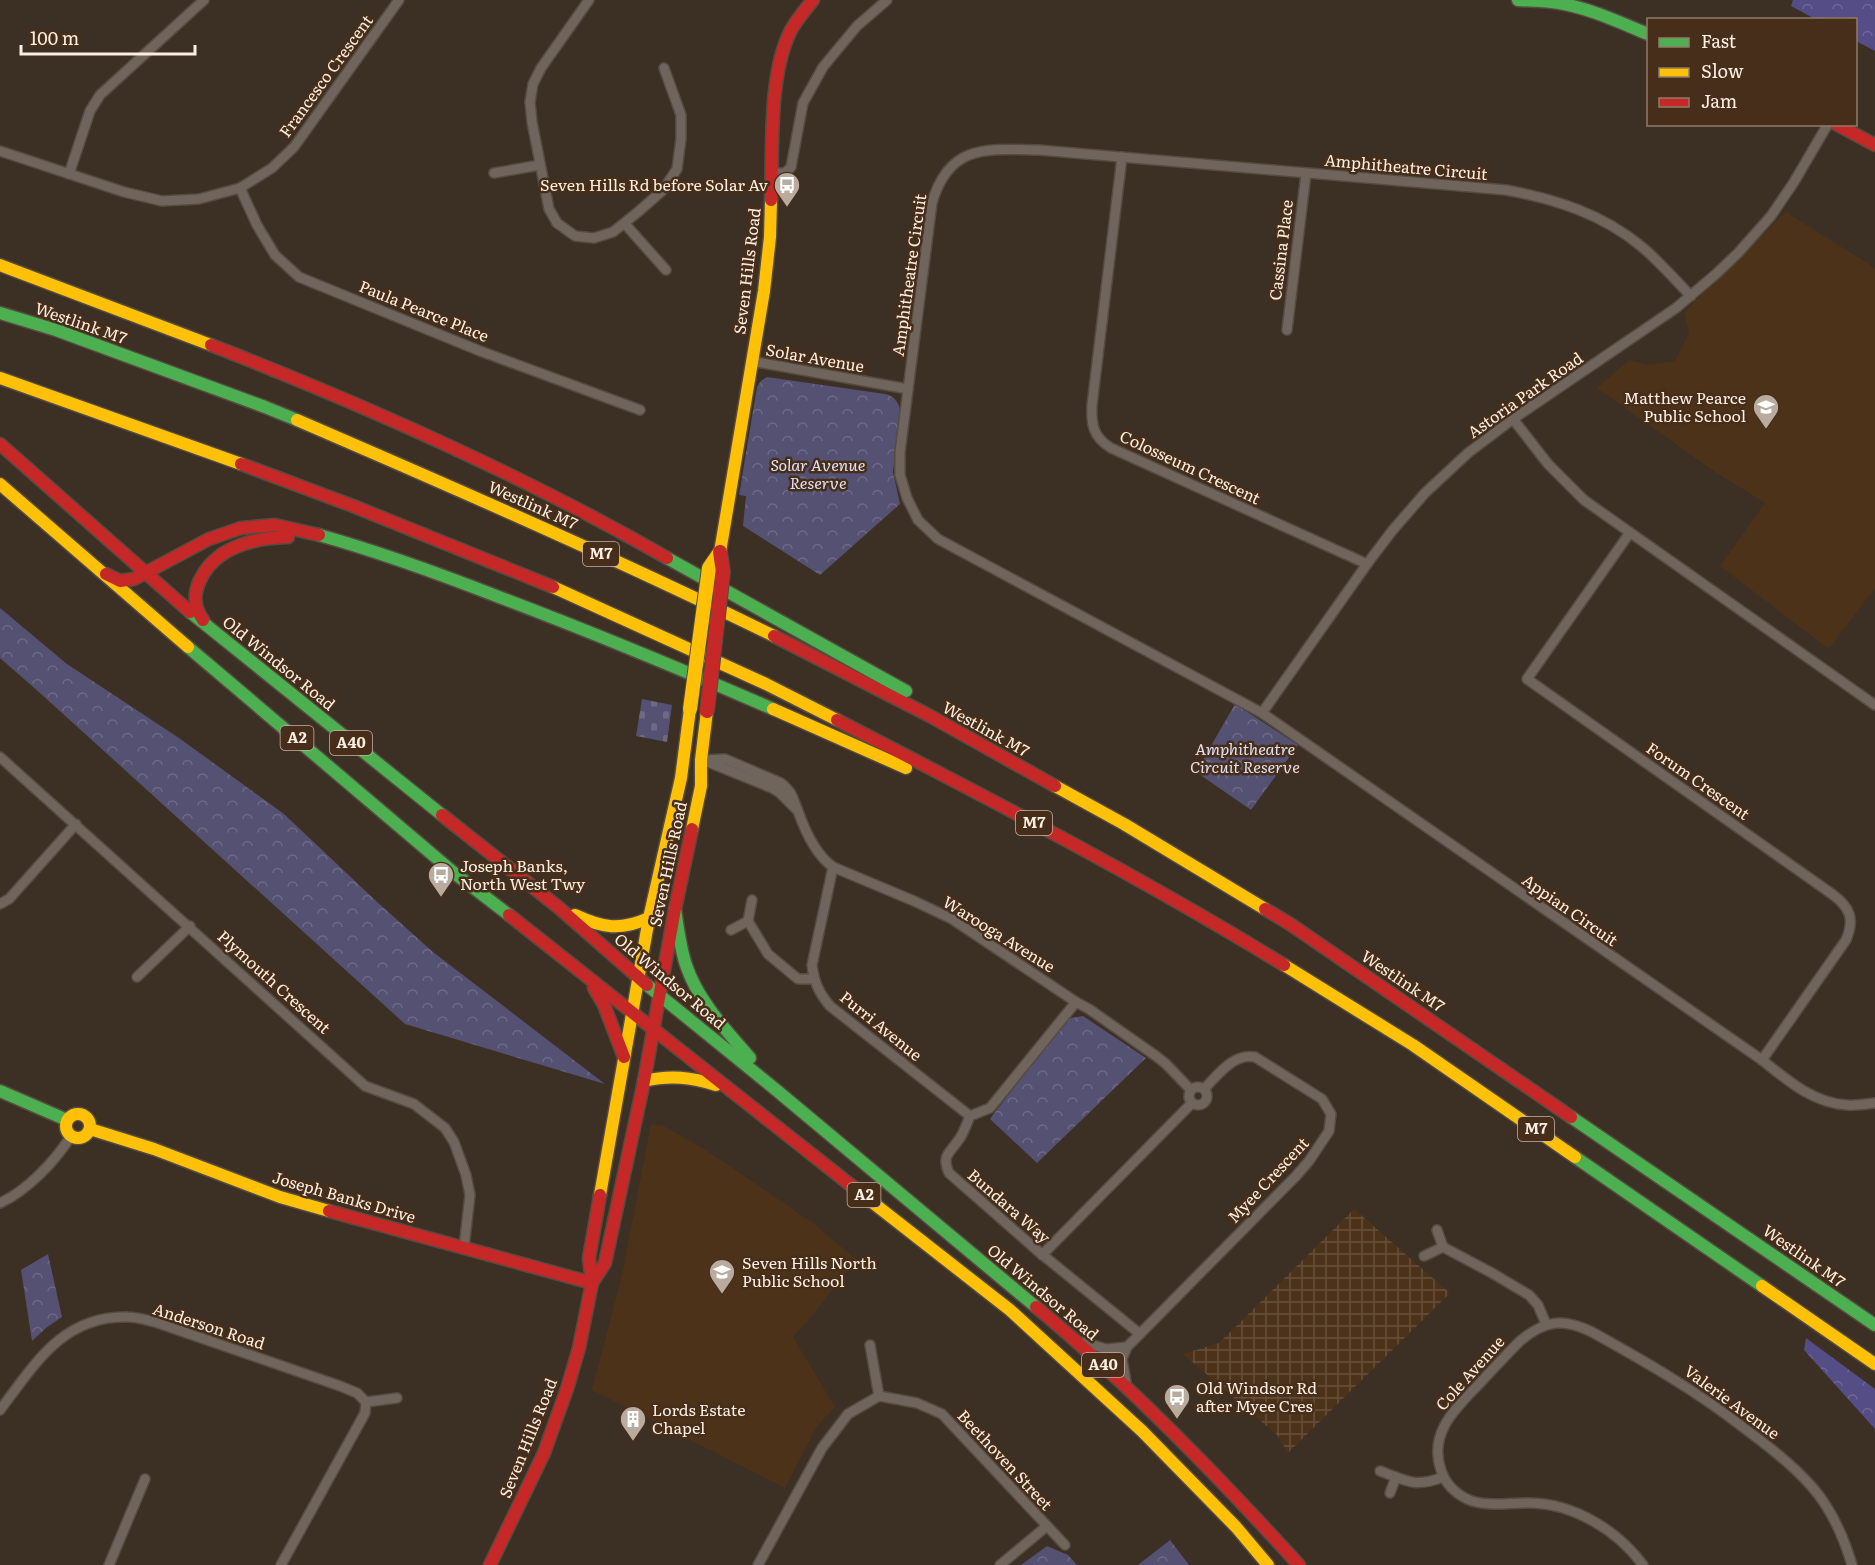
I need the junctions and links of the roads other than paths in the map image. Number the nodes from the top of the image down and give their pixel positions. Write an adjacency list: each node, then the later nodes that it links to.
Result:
1 (204, 0): 18 (street)
2 (399, 0): 20 (street, Francesco Crescent)
3 (589, 0): 15 (street)
4 (813, 0): 17 (main road, Seven Hills Road)
5 (887, 0): 17 (street)
6 (1518, 0): 7 (main road)
7 (1552, 1): 8 (main road)
8 (1647, 33)
9 (664, 68): 21 (street)
10 (1827, 126): 24 (street, Astoria Park Road)
11 (1840, 126): 12 (main road)
12 (1875, 146)
13 (0, 152): 18 (street, Francesco Crescent)
14 (1122, 157): 19 (street, Amphitheatre Circuit); 29 (street, Amphitheatre Circuit); 38 (street, Colosseum Crescent)
15 (540, 165): 16 (street); 21 (street)
16 (494, 172)
17 (773, 173): 27 (main road, Seven Hills Road)
18 (69, 174): 20 (street, Francesco Crescent)
19 (1306, 174): 24 (street, Amphitheatre Circuit); 26 (street, Cassina Place)
20 (240, 188): 30 (street, Paula Pearce Place)
21 (625, 224): 23 (street)
22 (0, 265): 49 (main road)
23 (666, 270)
24 (1691, 296): 31 (street, Astoria Park Road)
25 (0, 313): 49 (main road, Westlink M7 / M7)
26 (1287, 330)
27 (751, 362): 29 (street, Solar Avenue); 35 (main road, Seven Hills Road)
28 (0, 378): 47 (main road, M7)
29 (909, 389): 42 (street, Amphitheatre Circuit)
30 (640, 410)
31 (1514, 419): 34 (street); 38 (street, Astoria Park Road)
32 (0, 444): 39 (main road, Old Windsor Road / A40)
33 (0, 484): 37 (main road, A2)
34 (1629, 534): 41 (street); 68 (street, Forum Crescent)
35 (720, 552): 43 (main road, Seven Hills Road, bridge); 45 (main road, Seven Hills Road, bridge)
36 (395, 558): 39 (main road); 40 (main road); 47 (main road)
37 (88, 562): 39 (main road); 59 (main road, A2)
38 (1367, 564): 42 (street, Astoria Park Road)
39 (146, 574): 40 (main road, Old Windsor Road / A40)
40 (208, 627): 53 (main road, Old Windsor Road / A40)
41 (1875, 705)
42 (1262, 714): 68 (street, Appian Circuit)
43 (689, 716): 45 (main road); 46 (main road, Seven Hills Road)
44 (0, 757): 48 (street, Plymouth Crescent)
45 (701, 760): 46 (main road); 50 (street, Warooga Avenue); 54 (main road, Seven Hills Road)
46 (681, 778): 55 (main road, Seven Hills Road)
47 (968, 788): 95 (main road, M7)
48 (76, 824): 52 (street); 57 (street, Plymouth Crescent)
49 (1124, 824): 90 (main road, Westlink M7 / M7)
50 (833, 867): 62 (street); 64 (street, Warooga Avenue)
51 (752, 900): 56 (street)
52 (0, 904)
53 (558, 907): 55 (main road); 61 (main road, Old Windsor Road / A40)
54 (675, 909): 63 (main road, Seven Hills Road); 70 (main road)
55 (649, 918): 61 (main road, Seven Hills Road)
56 (748, 921): 58 (street); 62 (street)
57 (190, 926): 60 (street); 84 (street, Plymouth Crescent)
58 (730, 930)
59 (575, 967): 65 (main road, A2); 67 (main road)
60 (137, 977)
61 (639, 978): 63 (main road, Old Windsor Road / A40); 65 (main road, Seven Hills Road)
62 (814, 979): 78 (street, Purri Avenue)
63 (659, 994): 66 (main road, Seven Hills Road); 70 (main road, Old Windsor Road / A40)
64 (1076, 1002): 73 (street, Warooga Avenue); 78 (street)
65 (633, 1014): 66 (main road, A2); 67 (main road, Seven Hills Road)
66 (653, 1030): 69 (main road, Seven Hills Road); 72 (main road, A2)
67 (624, 1057): 88 (main road, Seven Hills Road)
68 (1762, 1060): 76 (street, Appian Circuit)
69 (644, 1081): 72 (main road); 88 (main road, Seven Hills Road)
70 (775, 1089): 92 (main road, Old Windsor Road / A40)
71 (1204, 1089): 73 (street); 75 (street); 91 (street, Myee Crescent)
72 (732, 1090): 113 (main road, A2)
73 (1191, 1090): 75 (street)
74 (0, 1091): 79 (main road)
75 (1192, 1103): 86 (street)
76 (1873, 1103): 77 (street, Appian Circuit)
77 (1873, 1113)
78 (970, 1116): 86 (street, Bundara Way)
79 (67, 1120): 80 (main road); 81 (main road)
80 (90, 1129): 81 (main road); 84 (main road, Joseph Banks Drive)
81 (71, 1136): 82 (street)
82 (0, 1203)
83 (1437, 1230): 85 (street)
84 (464, 1247): 88 (main road, Joseph Banks Drive)
85 (1443, 1247): 87 (street); 89 (street)
86 (1042, 1255): 91 (street, Bundara Way)
87 (1425, 1256)
88 (592, 1283): 110 (main road, Seven Hills Road)
89 (1546, 1324): 103 (street, Cole Avenue); 116 (street, Valerie Avenue)
90 (1875, 1325)
91 (1140, 1334): 94 (street, Myee Crescent)
92 (1076, 1340): 94 (street); 96 (main road, Old Windsor Road / A40)
93 (870, 1346): 97 (street)
94 (1127, 1347): 96 (street)
95 (1875, 1364)
96 (1128, 1387): 114 (main road, Old Windsor Road / A40)
97 (879, 1396): 106 (street, Beethoven Street); 111 (street)
98 (397, 1398): 99 (street)
99 (366, 1402): 100 (street, Anderson Road); 109 (street)
100 (0, 1410)
101 (1380, 1471): 102 (street)
102 (1396, 1477): 103 (street); 105 (street)
103 (1443, 1477): 115 (street)
104 (145, 1479): 108 (street)
105 (1390, 1493)
106 (1047, 1526): 107 (street, Beethoven Street); 112 (street)
107 (1065, 1545)
108 (109, 1565)
109 (281, 1565)
110 (490, 1565)
111 (758, 1565)
112 (1000, 1565)
113 (1268, 1565)
114 (1299, 1565)
115 (1643, 1565)
116 (1852, 1565)

